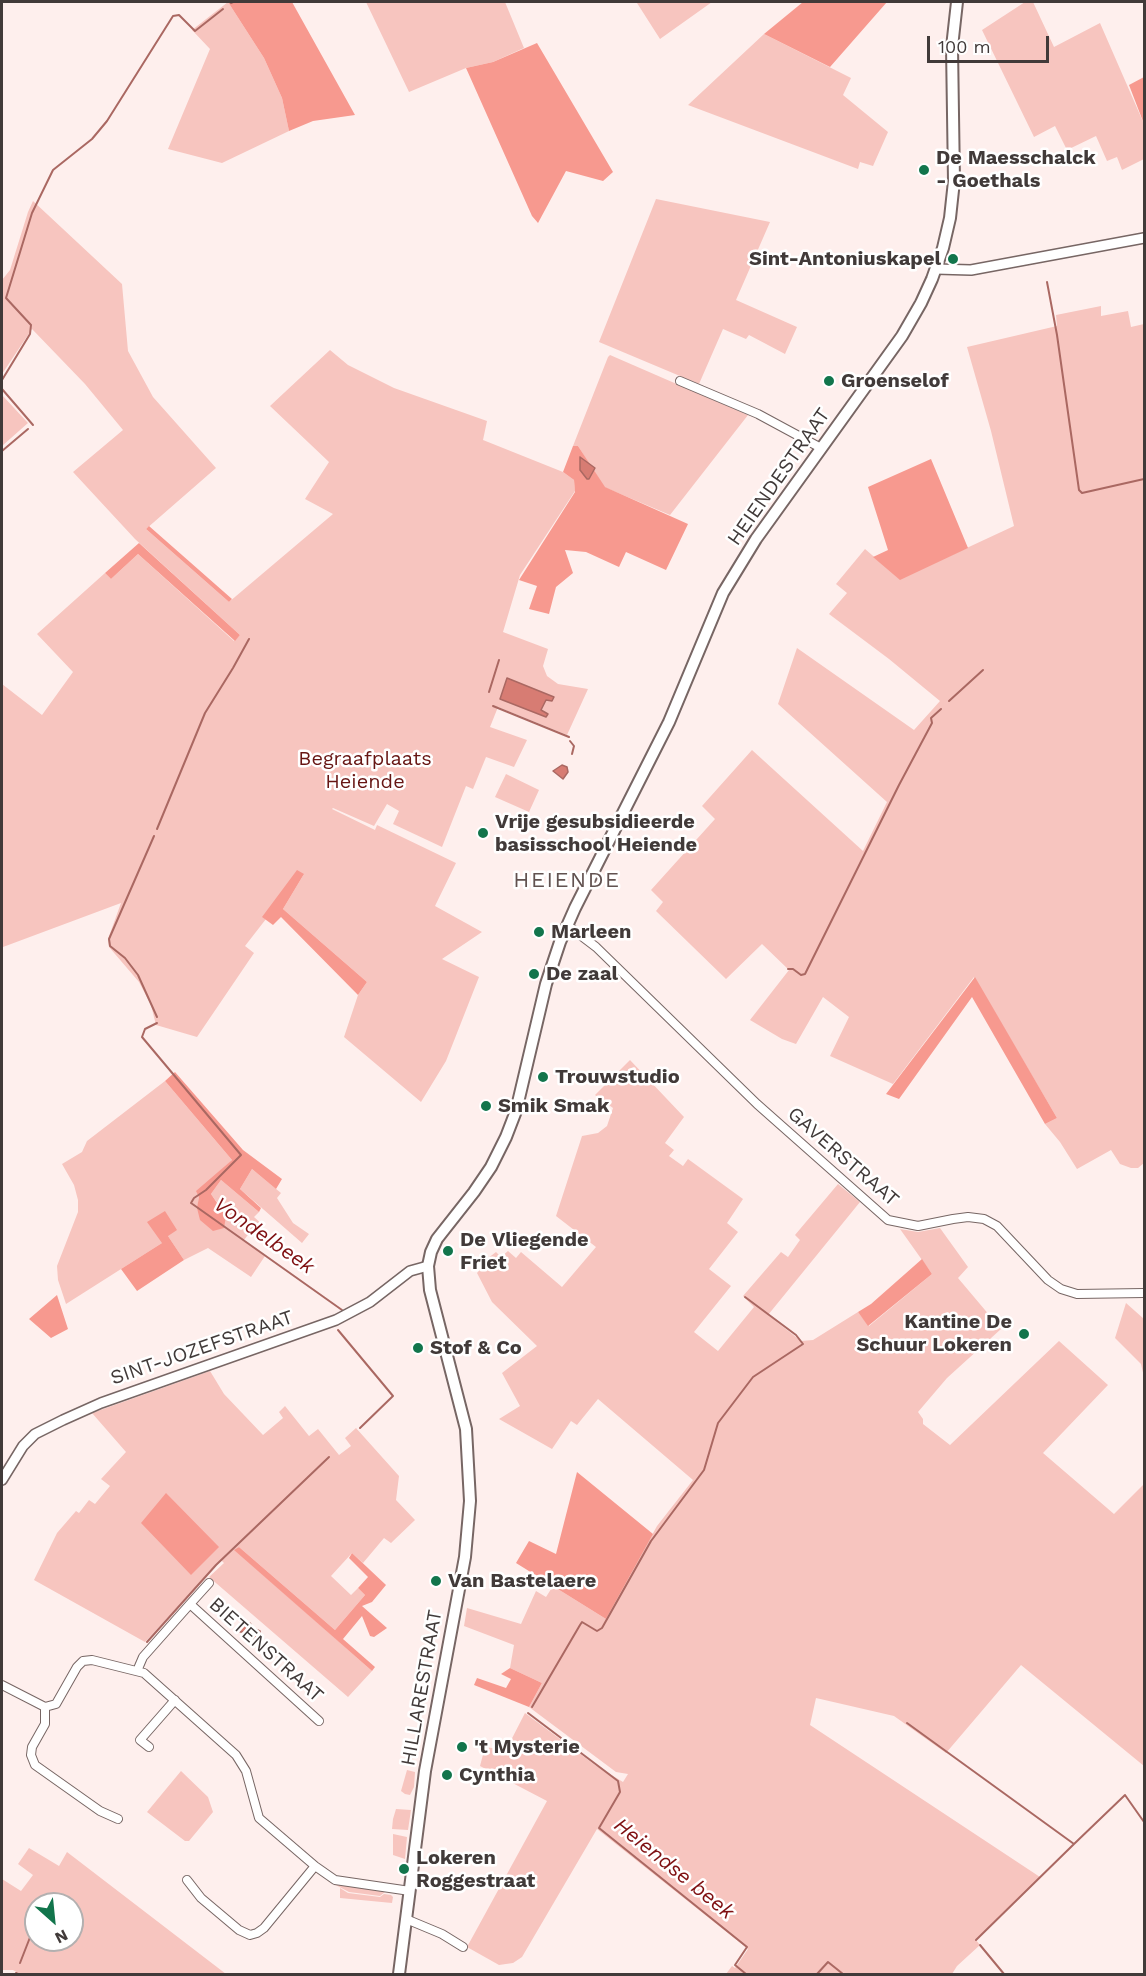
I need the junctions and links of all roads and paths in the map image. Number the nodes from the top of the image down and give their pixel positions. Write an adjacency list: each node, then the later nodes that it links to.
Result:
1 (957, 2): 3 (main road, HEIENDESTRAAT)
2 (1144, 238): 3 (street)
3 (936, 269): 5 (main road, HEIENDESTRAAT)
4 (680, 381): 5 (street)
5 (821, 448): 6 (main road, HEIENDESTRAAT)
6 (567, 925): 7 (main road, HILLARESTRAAT); 8 (street, GAVERSTRAAT)
7 (428, 1266): 9 (street, SINT-JOZEFSTRAAT); 21 (main road, HILLARESTRAAT)
8 (1144, 1293)
9 (2, 1480)
10 (209, 1583): 11 (street, BIETENSTRAAT)
11 (190, 1604): 12 (street, BIETENSTRAAT); 16 (street, BIETENSTRAAT)
12 (137, 1671): 14 (street); 15 (street)
13 (2, 1685): 15 (street)
14 (175, 1700): 17 (street); 19 (street)
15 (45, 1707): 18 (street)
16 (319, 1721)
17 (149, 1747)
18 (118, 1819)
19 (315, 1866): 20 (street); 21 (street)
20 (187, 1880)
21 (410, 1891): 22 (main road, HILLARESTRAAT)
22 (406, 1919): 23 (street); 24 (main road, HILLARESTRAAT)
23 (463, 1947)
24 (399, 1974)

